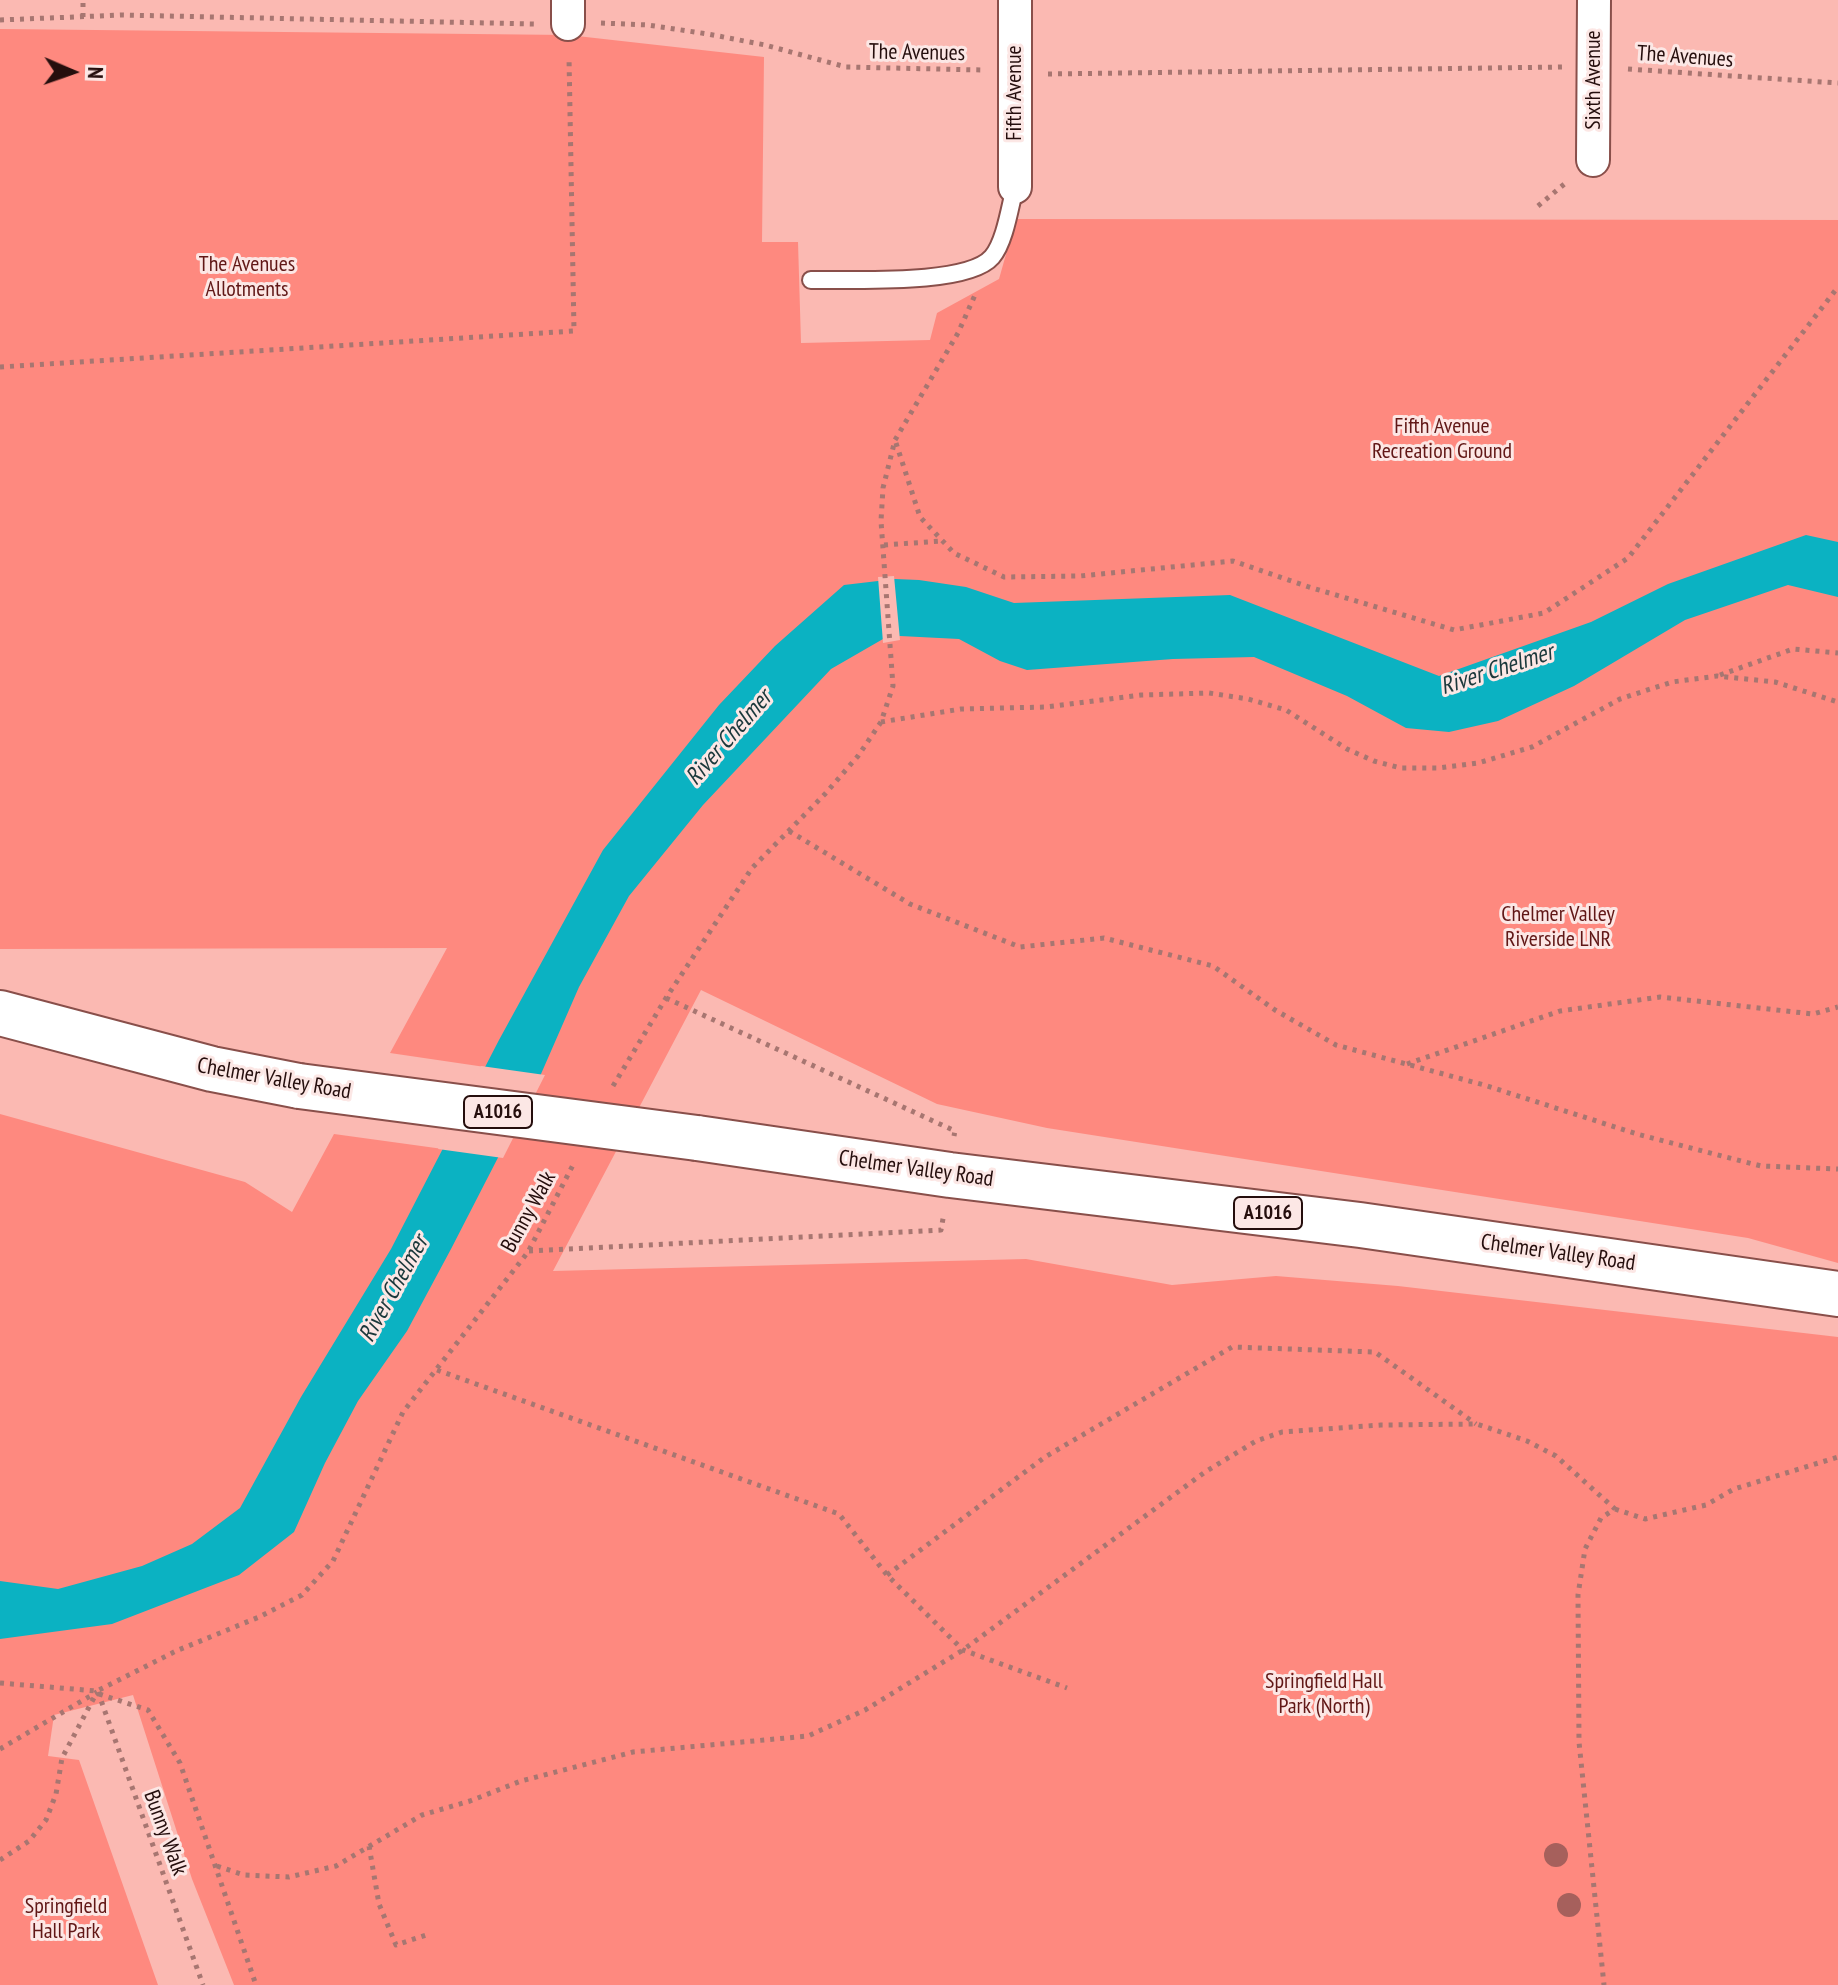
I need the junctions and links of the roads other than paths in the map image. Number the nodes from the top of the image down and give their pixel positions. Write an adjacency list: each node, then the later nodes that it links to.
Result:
1 (1015, 0): 4 (street, Fifth Avenue)
2 (1594, 0): 3 (street, Sixth Avenue)
3 (1593, 160)
4 (1015, 187): 5 (lane)
5 (811, 280)
6 (0, 1013): 7 (main road, Chelmer Valley Road / A1016, bridge)
7 (1838, 1294)

